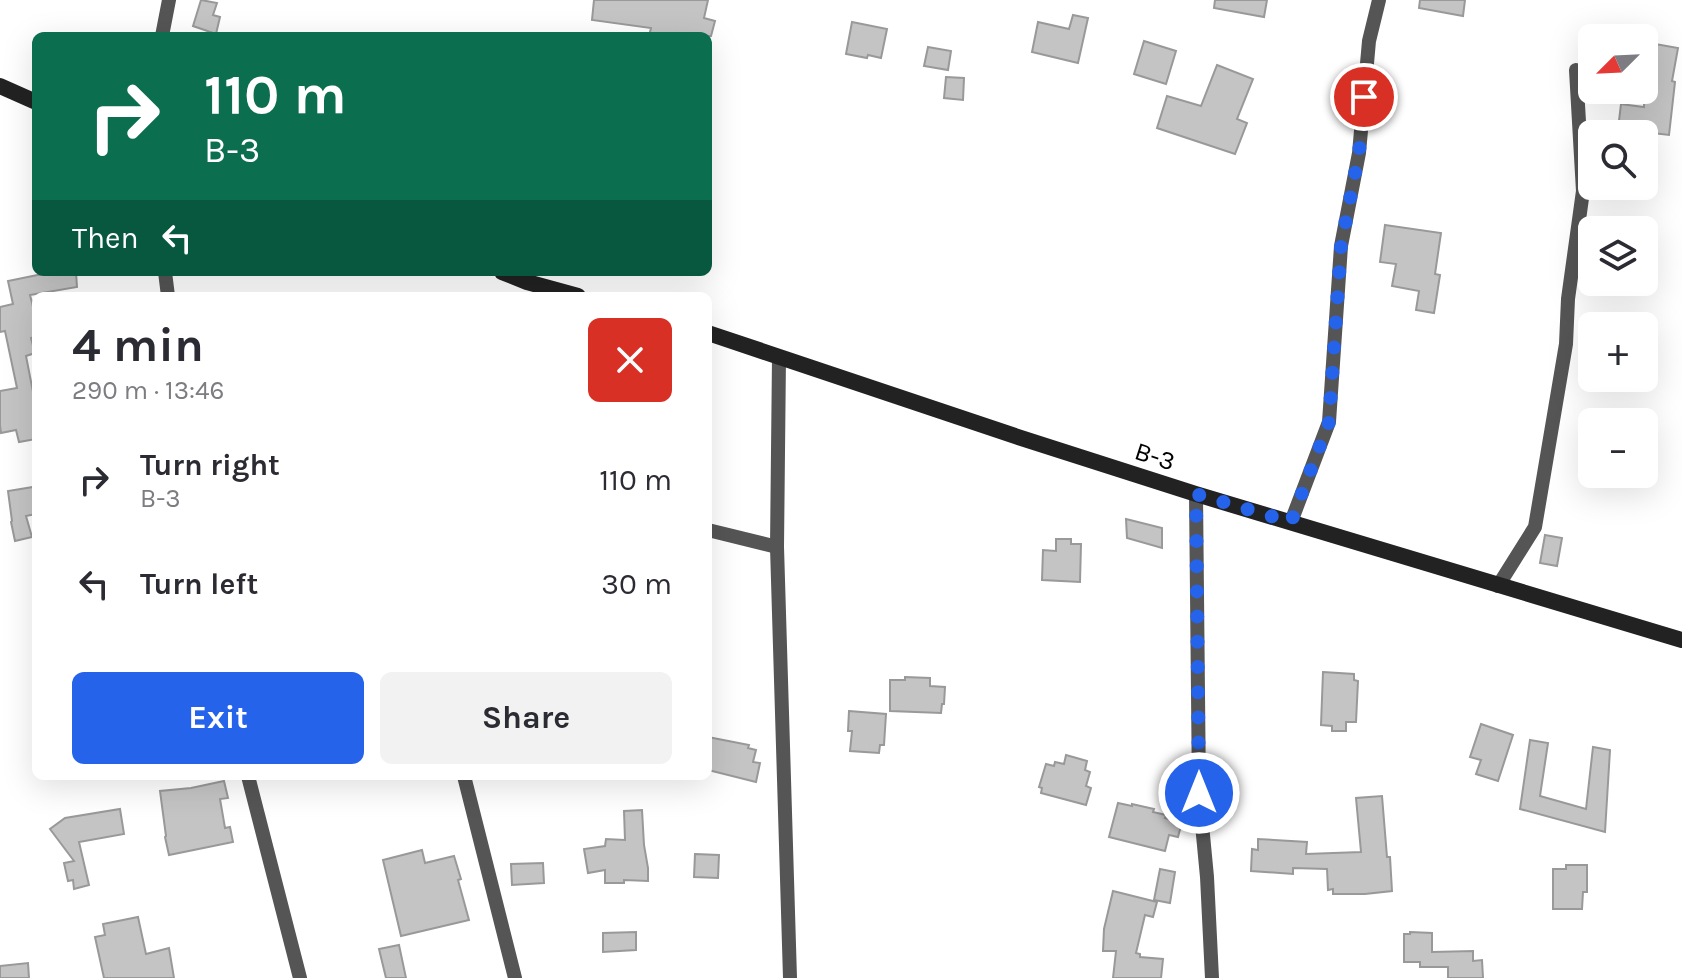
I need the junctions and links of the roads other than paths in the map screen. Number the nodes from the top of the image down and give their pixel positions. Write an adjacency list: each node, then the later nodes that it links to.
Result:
1 (169, 0): 3 (street)
2 (1379, 0): 12 (street)
3 (163, 32)
4 (1576, 70): 15 (street)
5 (0, 86): 6 (main road)
6 (32, 100)
7 (512, 276): 8 (main road)
8 (563, 292)
9 (712, 334): 10 (main road, B-3)
10 (779, 357): 11 (main road, B-3); 14 (street)
11 (1196, 494): 12 (main road, B-3); 22 (street)
12 (1291, 522): 15 (main road, B-3)
13 (712, 531): 14 (street)
14 (777, 547): 21 (street)
15 (1498, 586): 16 (main road, B-3)
16 (1682, 640)
17 (249, 780): 19 (street)
18 (465, 780): 20 (street)
19 (300, 978)
20 (515, 978)
21 (790, 978)
22 (1212, 978)

